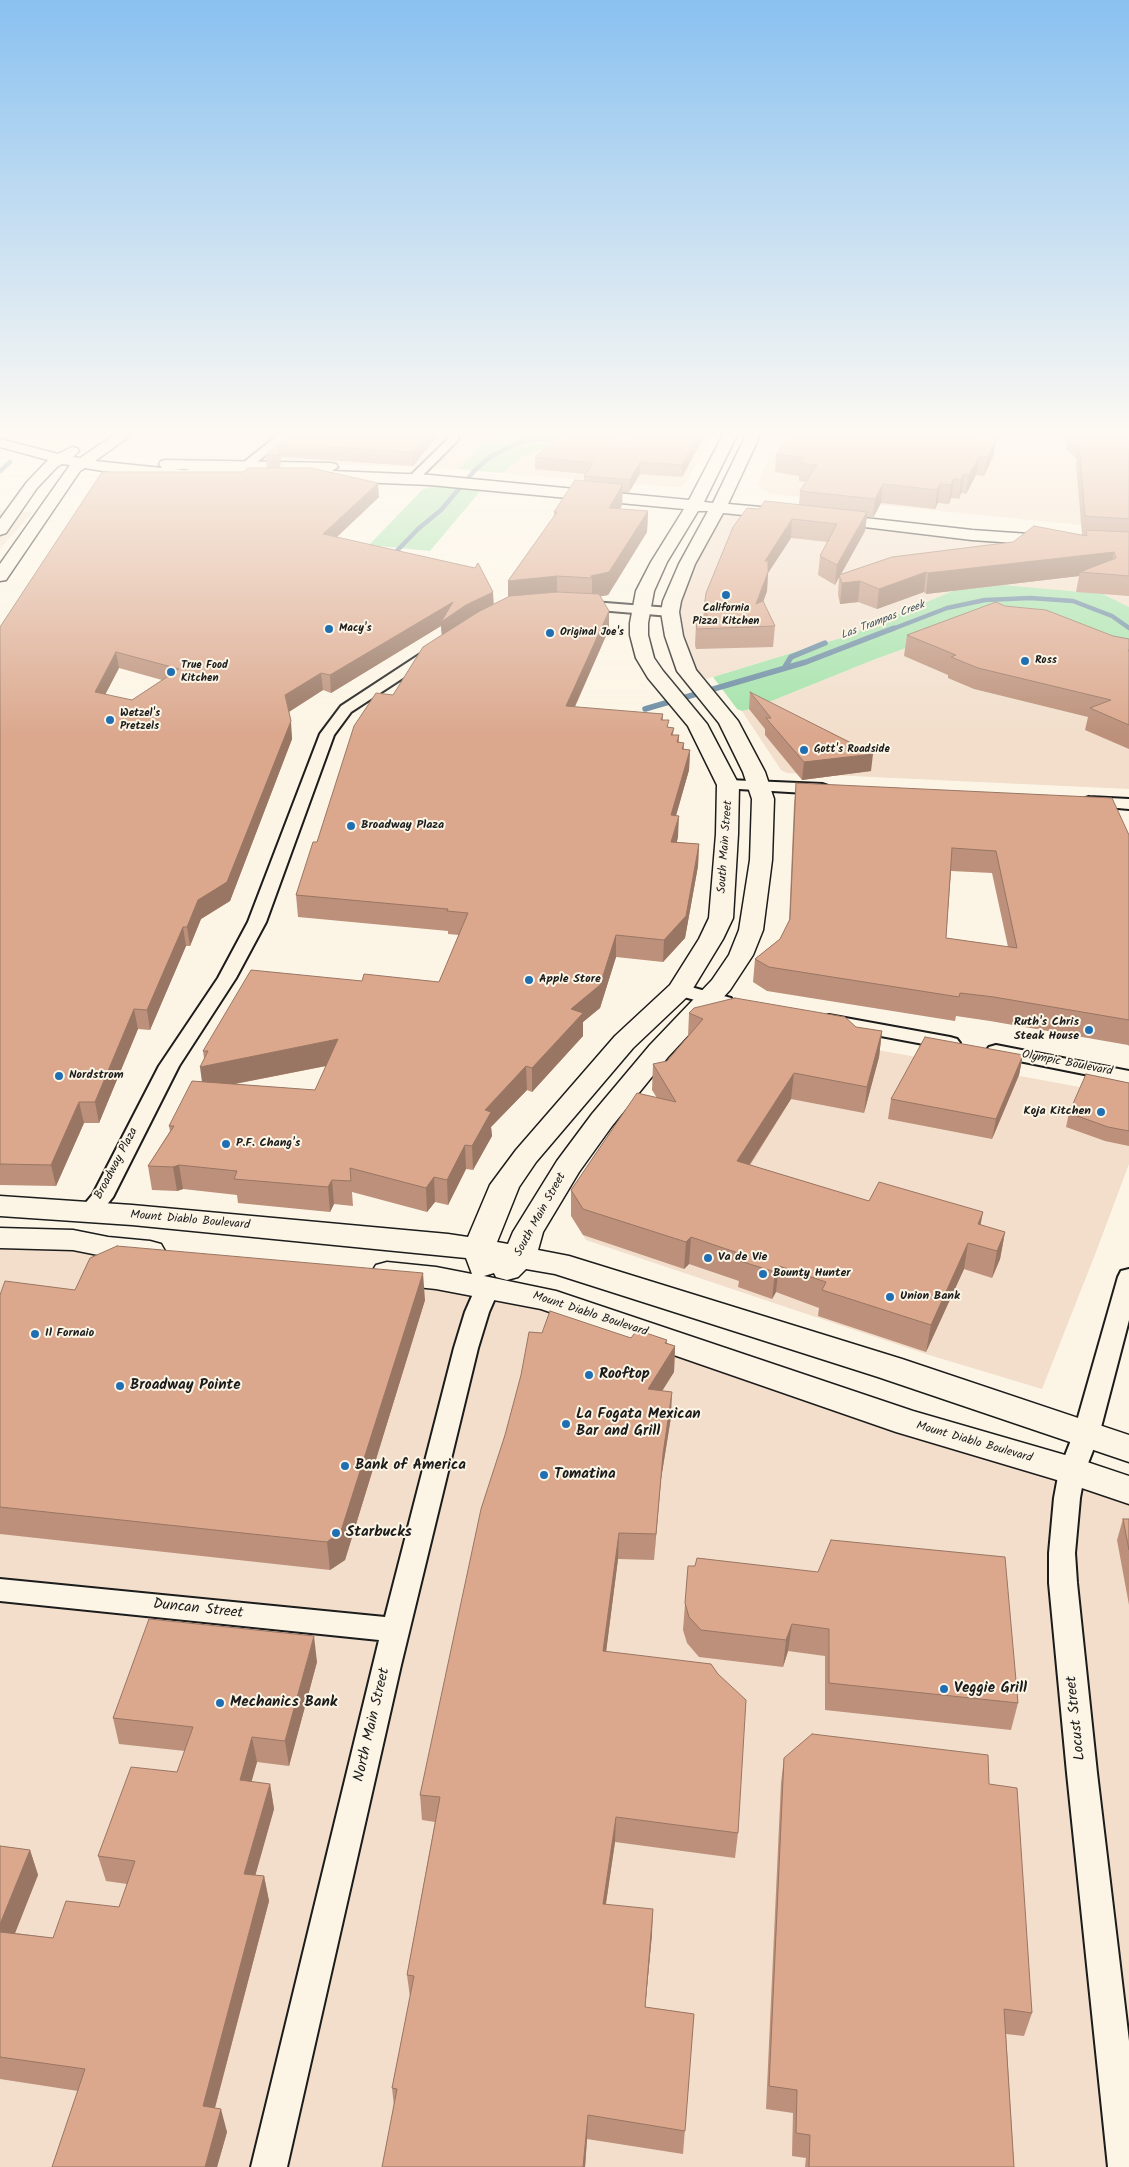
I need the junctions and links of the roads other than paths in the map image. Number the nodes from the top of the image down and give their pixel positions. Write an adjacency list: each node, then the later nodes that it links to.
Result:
1 (30, 532): 8 (main road)
2 (677, 532): 10 (main road, South Main Street)
3 (705, 532): 11 (main road, South Main Street)
4 (958, 532): 7 (main road)
5 (1064, 532): 6 (main road)
6 (1129, 537)
7 (1129, 546)
8 (0, 576)
9 (565, 604): 10 (street)
10 (641, 611): 11 (street); 13 (main road, South Main Street)
11 (670, 612): 14 (main road, South Main Street)
12 (442, 646): 24 (street, Broadway Plaza)
13 (728, 785): 14 (street); 18 (main road, South Main Street)
14 (760, 786): 15 (street); 19 (main road, South Main Street)
15 (837, 790)
16 (1076, 801): 17 (street)
17 (1129, 804)
18 (680, 990): 19 (street); 26 (main road, South Main Street)
19 (708, 999): 20 (street); 28 (main road, South Main Street)
20 (740, 1006)
21 (816, 1019): 22 (street, Olympic Boulevard)
22 (1129, 1077)
23 (0, 1206): 24 (main road, Mount Diablo Boulevard)
24 (89, 1212): 26 (main road, Mount Diablo Boulevard)
25 (0, 1238): 27 (main road)
26 (479, 1248): 28 (main road, Mount Diablo Boulevard); 31 (main road)
27 (177, 1254)
28 (520, 1256): 31 (main road, South Main Street); 32 (main road, Mount Diablo Boulevard)
29 (356, 1270): 31 (main road, Mount Diablo Boulevard)
30 (1129, 1277): 32 (street, Locust Street)
31 (488, 1287): 34 (main road, Mount Diablo Boulevard); 37 (street, North Main Street)
32 (1086, 1435): 33 (main road, Mount Diablo Boulevard); 34 (street, Locust Street)
33 (1129, 1449)
34 (1072, 1471): 35 (main road, Mount Diablo Boulevard); 39 (street, Locust Street)
35 (1129, 1490)
36 (0, 1590): 37 (street, Duncan Street)
37 (397, 1630): 38 (street, North Main Street)
38 (270, 2167)
39 (1126, 2167)

